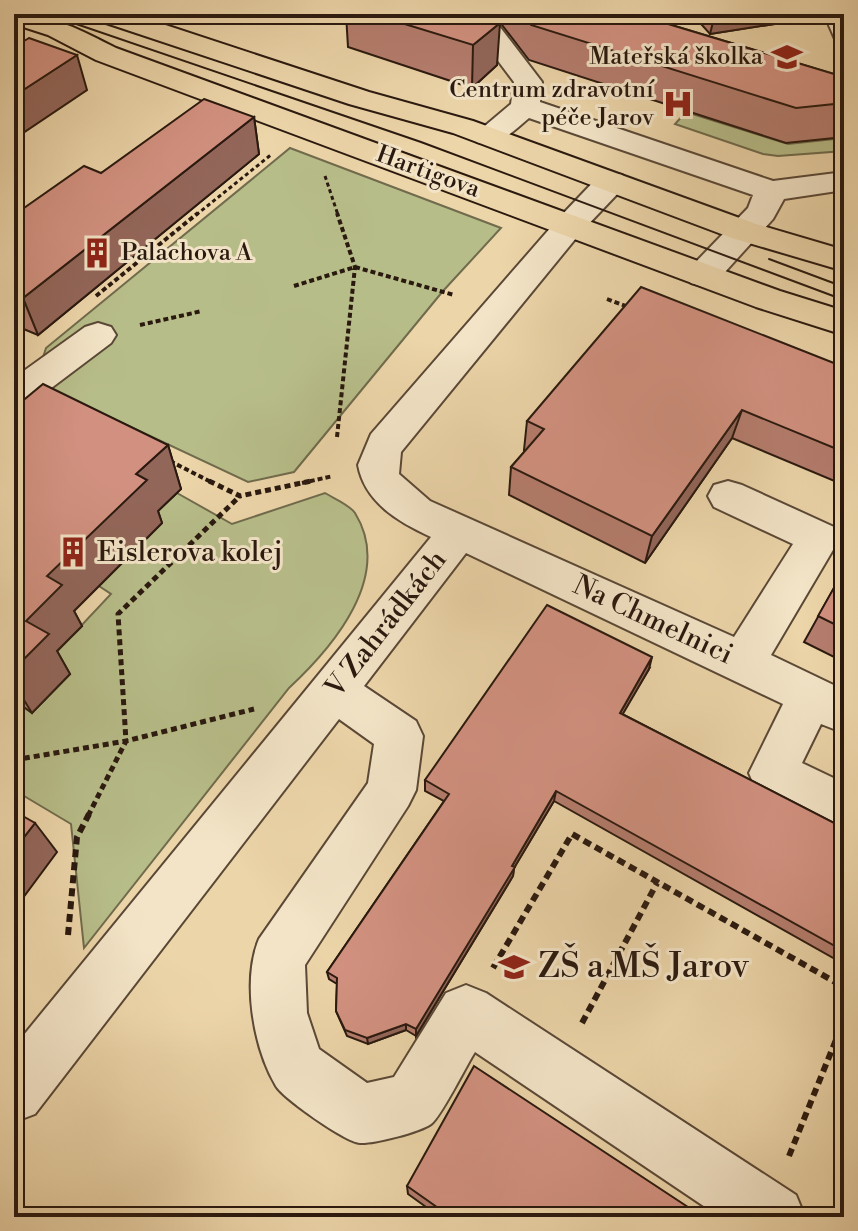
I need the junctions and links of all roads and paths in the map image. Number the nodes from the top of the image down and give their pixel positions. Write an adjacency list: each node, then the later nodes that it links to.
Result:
1 (106, 14): 7 (main road, Hartigova)
2 (476, 14): 6 (street)
3 (837, 14): 5 (street)
4 (14, 16): 13 (main road, Hartigova)
5 (844, 33)
6 (525, 107): 7 (street); 12 (street)
7 (488, 136): 11 (main road, Hartigova)
8 (281, 147): 15 (path)
9 (323, 171): 17 (path)
10 (844, 181): 12 (street)
11 (611, 182): 13 (street, V Zahrádkách); 14 (main road, Hartigova)
12 (771, 191): 14 (street)
13 (570, 225): 18 (main road, Hartigova); 21 (street, V Zahrádkách)
14 (744, 231): 16 (main road, Hartigova); 18 (street)
15 (145, 256)
16 (844, 261)
17 (355, 267): 19 (path); 21 (path); 27 (path)
18 (703, 275): 24 (main road, Hartigova)
19 (294, 286)
20 (607, 299): 22 (path)
21 (500, 309): 32 (street, V Zahrádkách)
22 (635, 310)
23 (202, 311): 25 (path)
24 (844, 323)
25 (98, 335): 26 (street)
26 (18, 392)
27 (337, 447)
28 (168, 460): 30 (path)
29 (336, 476): 30 (path)
30 (240, 496): 37 (path)
31 (728, 496): 33 (street)
32 (459, 532): 33 (street, Na Chmelnici); 34 (street, V Zahrádkách)
33 (743, 662): 35 (street, Na Chmelnici)
34 (333, 691): 42 (street, V Zahrádkách); 43 (street)
35 (828, 704): 39 (street)
36 (269, 705): 37 (path)
37 (126, 741): 38 (path); 42 (path)
38 (14, 760)
39 (844, 808)
40 (657, 883): 41 (path); 43 (path); 45 (path)
41 (844, 987)
42 (86, 1000): 46 (street, V Zahrádkách)
43 (466, 1013): 45 (street)
44 (844, 1020): 47 (path)
45 (556, 1073): 47 (street)
46 (14, 1093)
47 (770, 1214)

